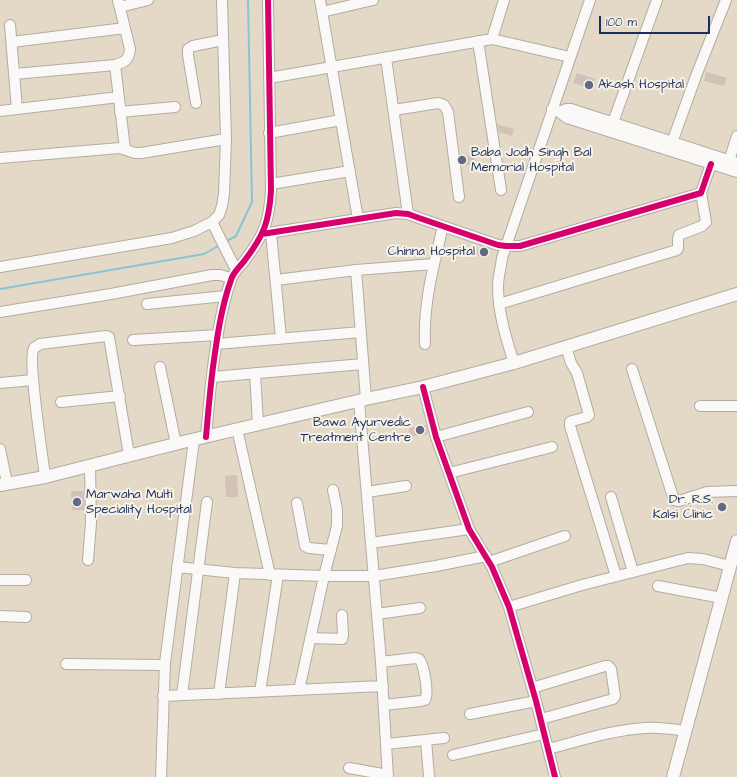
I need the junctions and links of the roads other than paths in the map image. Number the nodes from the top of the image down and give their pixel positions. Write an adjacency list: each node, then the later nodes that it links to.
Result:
1 (148, 0): 10 (street)
2 (222, 0): 15 (street)
3 (268, 0): 23 (street)
4 (320, 0): 11 (street)
5 (374, 0): 11 (street)
6 (504, 0): 14 (street)
7 (590, 0): 18 (street)
8 (657, 0): 33 (street)
9 (726, 0): 37 (street)
10 (119, 3): 13 (street)
11 (322, 12): 21 (street)
12 (10, 25): 17 (street)
13 (125, 28): 17 (street); 20 (street)
14 (492, 39): 16 (street); 18 (street)
15 (223, 40): 25 (street); 36 (street)
16 (478, 40): 19 (street); 45 (street)
17 (12, 42): 22 (street)
18 (570, 57): 30 (street)
19 (386, 58): 21 (street); 28 (street)
20 (115, 65): 22 (street); 24 (street)
21 (332, 68): 23 (street); 32 (street)
22 (14, 74): 27 (street)
23 (269, 78): 34 (street)
24 (119, 97): 27 (street); 31 (street)
25 (196, 103)
26 (175, 107): 31 (street)
27 (17, 109): 29 (street)
28 (394, 110): 47 (street); 48 (street)
29 (0, 111)
30 (556, 111): 33 (street); 53 (street)
31 (120, 112): 38 (street)
32 (341, 120): 34 (street); 42 (street)
33 (611, 127): 37 (street)
34 (269, 133): 44 (street)
35 (737, 136): 41 (street)
36 (226, 139): 38 (street); 50 (street)
37 (670, 146): 40 (street); 41 (street)
38 (125, 149): 39 (street)
39 (0, 158)
40 (711, 164): 41 (street); 46 (street)
41 (731, 164): 43 (street)
42 (350, 172): 44 (street); 49 (street)
43 (737, 172)
44 (271, 184): 52 (street)
45 (501, 190)
46 (701, 193): 53 (street); 62 (street)
47 (458, 197)
48 (408, 214): 49 (street); 51 (street)
49 (358, 219): 52 (street)
50 (212, 222): 55 (street); 57 (street)
51 (443, 226): 53 (street); 54 (street)
52 (267, 233): 57 (street); 58 (street)
53 (506, 246): 62 (street)
54 (434, 264): 56 (street); 68 (street)
55 (0, 267)
56 (356, 270): 58 (street); 64 (street)
57 (234, 274): 60 (street); 63 (street)
58 (276, 280): 65 (street)
59 (737, 294): 69 (main road)
60 (226, 296): 61 (street); 66 (street)
61 (147, 304)
62 (499, 304): 70 (street)
63 (0, 312)
64 (361, 332): 65 (street); 71 (street)
65 (281, 338): 66 (street)
66 (217, 339): 67 (street); 75 (street)
67 (133, 340)
68 (425, 344)
69 (566, 347): 70 (main road); 120 (street)
70 (514, 363): 78 (main road)
71 (363, 364): 74 (street); 80 (street)
72 (160, 367): 90 (street)
73 (632, 369): 100 (street)
74 (255, 373): 75 (street); 85 (street)
75 (212, 377): 87 (street)
76 (33, 380): 77 (street); 79 (street); 96 (street)
77 (0, 383)
78 (422, 387): 80 (main road); 88 (street)
79 (120, 396): 81 (street); 93 (street)
80 (362, 400): 85 (main road); 101 (street)
81 (61, 402)
82 (700, 406): 83 (street)
83 (737, 406)
84 (528, 412): 88 (street)
85 (258, 424): 86 (main road)
86 (238, 429): 87 (main road); 117 (street)
87 (206, 437): 89 (main road)
88 (436, 437): 95 (street)
89 (194, 440): 90 (main road); 113 (street)
90 (176, 444): 93 (main road)
91 (552, 447): 95 (street)
92 (0, 449): 97 (street)
93 (129, 455): 94 (main road)
94 (90, 465): 96 (main road); 111 (street)
95 (449, 473): 105 (street)
96 (45, 477): 97 (main road)
97 (3, 484)
98 (406, 486): 101 (street)
99 (333, 490): 109 (street)
100 (737, 491)
101 (367, 492): 108 (street)
102 (611, 497): 115 (street)
103 (207, 502): 114 (street)
104 (297, 503): 109 (street)
105 (469, 529): 108 (street); 110 (street)
106 (565, 536): 110 (street)
107 (737, 541): 112 (main road)
108 (371, 543): 119 (street)
109 (331, 550): 118 (street)
110 (487, 559): 119 (street); 125 (street)
111 (88, 560)
112 (730, 566): 115 (street); 124 (main road)
113 (177, 567): 114 (street); 134 (street)
114 (198, 570): 116 (street); 140 (street)
115 (633, 572): 120 (street)
116 (235, 573): 117 (street); 139 (street)
117 (274, 575): 118 (street); 138 (street)
118 (324, 576): 119 (street); 131 (street)
119 (374, 576): 127 (street)
120 (616, 576): 125 (street)
121 (0, 580): 122 (street)
122 (26, 580)
123 (658, 586): 124 (street)
124 (722, 598): 146 (main road)
125 (509, 607): 136 (street)
126 (420, 608): 127 (street)
127 (377, 614): 132 (street)
128 (342, 615): 131 (street)
129 (0, 616): 130 (street)
130 (26, 617)
131 (310, 638): 137 (street)
132 (382, 662): 135 (street); 143 (street)
133 (66, 664): 134 (street)
134 (165, 665): 141 (street)
135 (383, 686): 137 (street); 143 (street)
136 (532, 688): 142 (street); 145 (street)
137 (299, 690): 138 (street)
138 (260, 692): 139 (street)
139 (219, 694): 140 (street)
140 (182, 695): 141 (street)
141 (163, 696): 155 (street)
142 (536, 701): 144 (street); 145 (street)
143 (384, 705): 150 (street)
144 (470, 714)
145 (541, 719): 147 (street)
146 (686, 731): 151 (street); 158 (main road)
147 (544, 734): 151 (street); 152 (street)
148 (444, 738): 149 (street)
149 (426, 740): 150 (street); 156 (street)
150 (386, 744): 154 (street)
151 (548, 749): 157 (street)
152 (453, 755)
153 (349, 768): 154 (street)
154 (388, 776)
155 (160, 777)
156 (429, 777)
157 (555, 777)
158 (673, 777)

